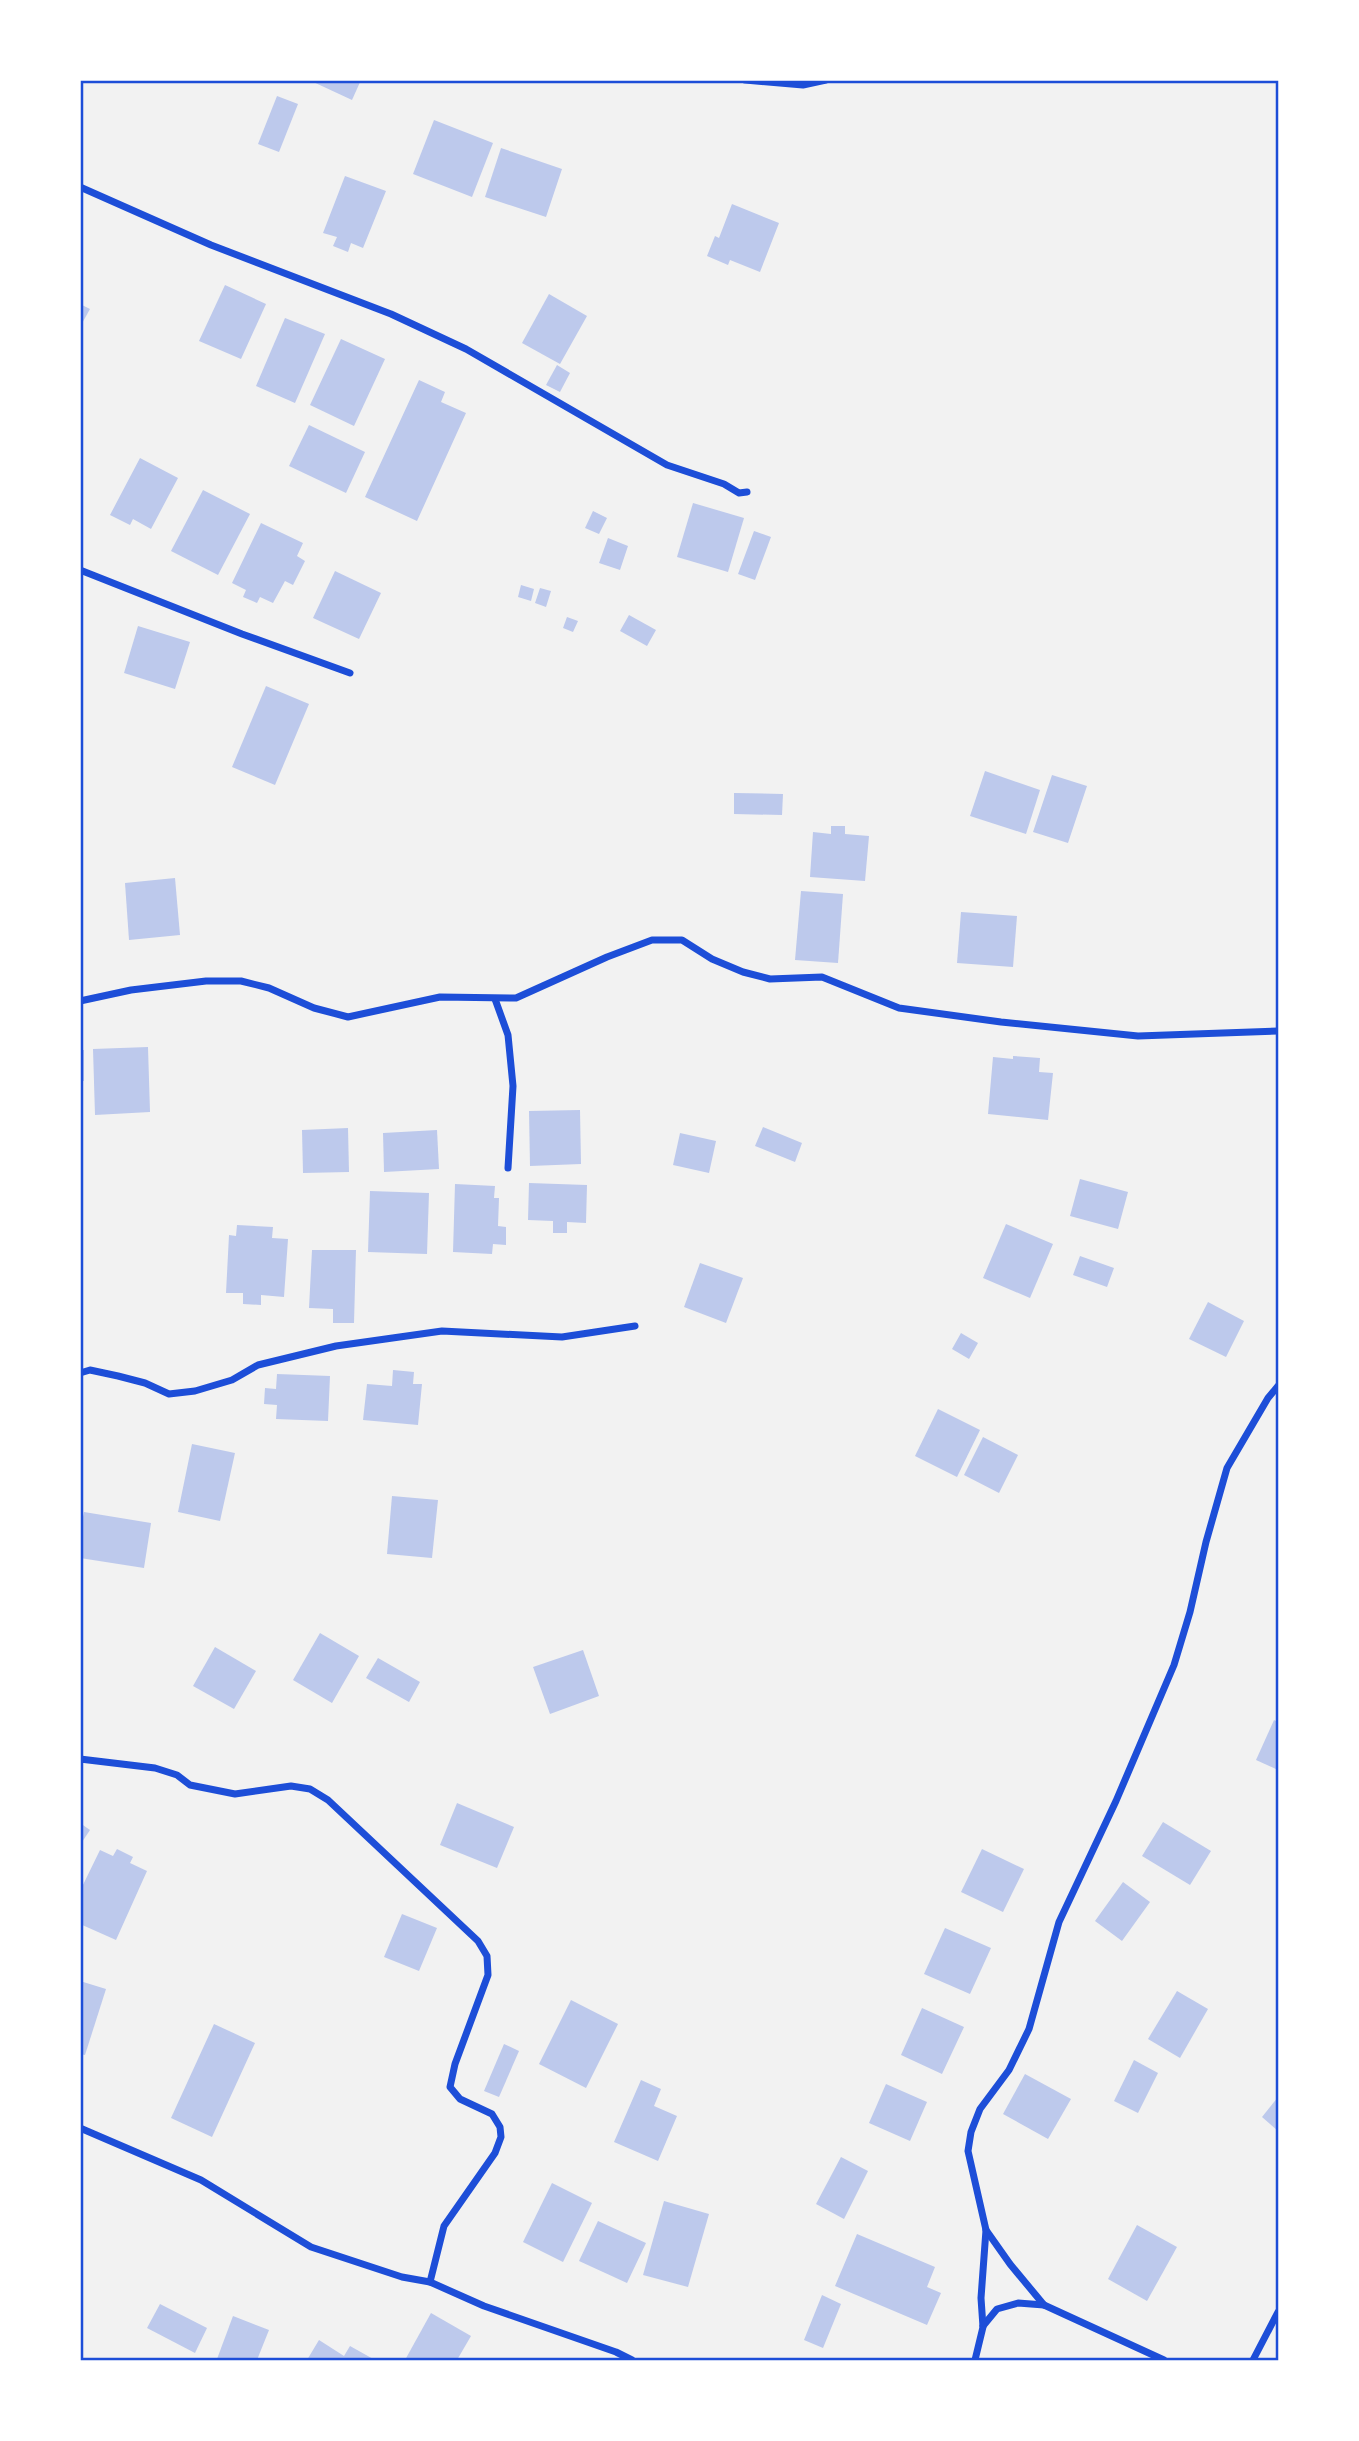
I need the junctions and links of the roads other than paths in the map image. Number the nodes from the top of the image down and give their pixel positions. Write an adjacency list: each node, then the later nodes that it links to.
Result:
1 (744, 80): 2 (street)
2 (826, 80)
3 (80, 187): 4 (street)
4 (747, 492)
5 (80, 570): 6 (street)
6 (350, 673)
7 (495, 999): 8 (street); 9 (street); 10 (street)
8 (80, 1001)
9 (1279, 1031)
10 (508, 1168)
11 (635, 1326): 12 (street)
12 (80, 1373)
13 (1279, 1386): 16 (street)
14 (80, 1759): 17 (street)
15 (80, 2128): 17 (street)
16 (986, 2230): 18 (street); 20 (street)
17 (430, 2282): 21 (street)
18 (1044, 2305): 20 (street); 23 (street)
19 (1279, 2312): 24 (street)
20 (983, 2327): 22 (street)
21 (632, 2361)
22 (975, 2361)
23 (1164, 2361)
24 (1253, 2361)

